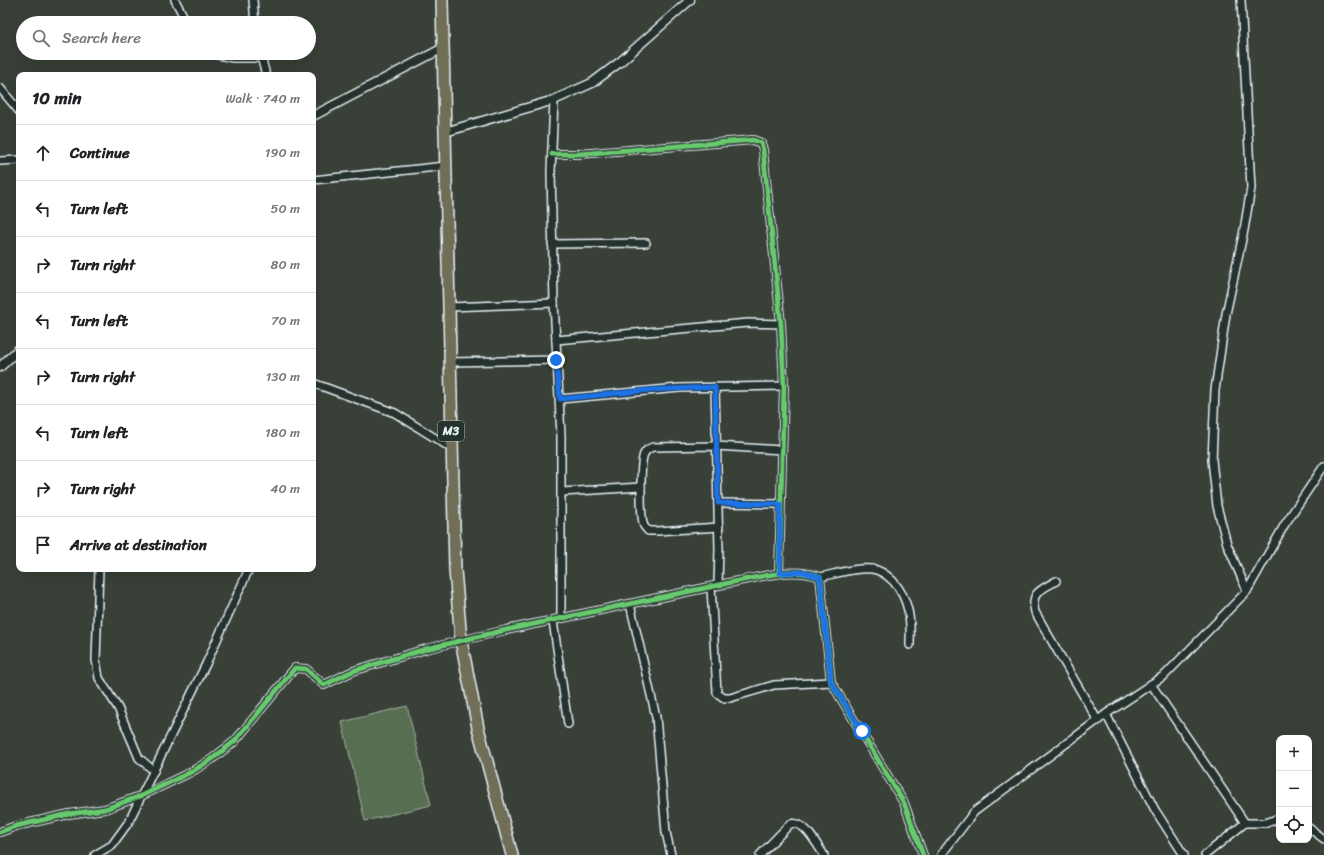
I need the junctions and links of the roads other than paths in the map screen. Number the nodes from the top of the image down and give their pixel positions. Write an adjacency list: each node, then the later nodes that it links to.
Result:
1 (175, 0): 6 (street)
2 (253, 0): 7 (street)
3 (442, 0): 8 (main road, M3)
4 (690, 0): 12 (street)
5 (1241, 0): 50 (street)
6 (183, 16)
7 (254, 16)
8 (443, 48): 14 (street); 15 (main road, M3)
9 (262, 60): 10 (street)
10 (265, 72)
11 (0, 88): 13 (street)
12 (554, 100): 15 (street); 16 (street)
13 (16, 107)
14 (316, 114)
15 (445, 132): 19 (main road, M3)
16 (552, 154): 22 (street); 25 (street)
17 (16, 160): 18 (street)
18 (0, 161)
19 (446, 166): 20 (street); 24 (main road, M3)
20 (316, 180)
21 (646, 243): 22 (street)
22 (552, 244): 23 (street)
23 (554, 303): 24 (street); 26 (street)
24 (449, 306): 29 (main road, M3)
25 (781, 324): 26 (street); 32 (street)
26 (556, 340): 28 (street)
27 (16, 353): 30 (street)
28 (556, 360): 29 (street); 34 (street)
29 (450, 362): 36 (main road, M3)
30 (0, 367)
31 (316, 384): 36 (street)
32 (784, 386): 33 (street); 37 (street)
33 (715, 387): 34 (street); 35 (street)
34 (560, 399): 40 (street)
35 (716, 446): 37 (street); 39 (street); 41 (street)
36 (451, 448): 54 (main road, M3)
37 (782, 450): 42 (street)
38 (1324, 466): 50 (street)
39 (641, 487): 40 (street); 43 (street)
40 (562, 492): 52 (street)
41 (718, 503): 42 (street); 43 (street)
42 (780, 504): 46 (street)
43 (719, 527): 49 (street)
44 (99, 572): 61 (street)
45 (248, 572): 61 (street)
46 (780, 573): 47 (street); 49 (street)
47 (820, 577): 55 (street); 56 (street)
48 (1056, 581): 59 (street)
49 (715, 586): 51 (street); 56 (street)
50 (1247, 591): 57 (street)
51 (630, 604): 52 (street); 70 (street)
52 (561, 618): 53 (street)
53 (553, 621): 54 (street); 60 (street)
54 (461, 640): 62 (street); 69 (main road, M3)
55 (910, 645)
56 (831, 682): 73 (street)
57 (1151, 684): 58 (street); 64 (street)
58 (1106, 714): 59 (street); 75 (street)
59 (1098, 721): 74 (street)
60 (568, 724)
61 (154, 771): 62 (street)
62 (143, 795): 66 (street); 68 (street)
63 (1276, 819): 64 (street)
64 (1245, 823): 76 (street)
65 (1312, 830): 67 (street)
66 (0, 832)
67 (1324, 839)
68 (95, 855)
69 (512, 855)
70 (671, 855)
71 (760, 855): 72 (street)
72 (824, 855)
73 (923, 855)
74 (942, 855)
75 (1184, 855)
76 (1205, 855)

